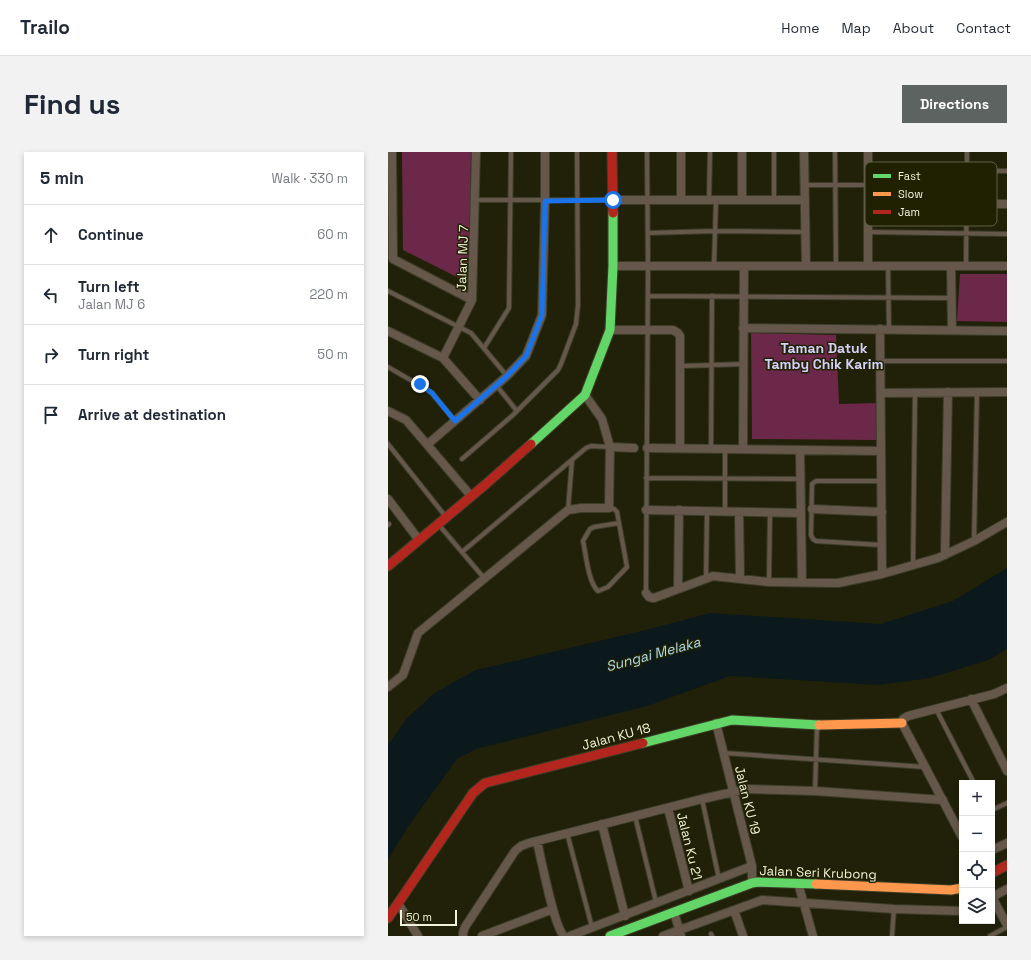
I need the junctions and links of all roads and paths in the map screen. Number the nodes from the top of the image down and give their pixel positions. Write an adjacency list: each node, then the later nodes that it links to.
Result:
1 (392, 152): 55 (street)
2 (476, 152): 19 (street, Jalan MJ 7)
3 (511, 152): 27 (lane)
4 (545, 152): 28 (street)
5 (577, 152): 29 (lane)
6 (612, 152): 20 (street)
7 (647, 152): 21 (lane)
8 (681, 152): 22 (street)
9 (710, 152): 23 (lane)
10 (742, 152): 24 (street)
11 (774, 152): 25 (lane)
12 (804, 152): 17 (street)
13 (835, 152): 18 (lane)
14 (997, 171): 15 (lane)
15 (1007, 171)
16 (865, 185): 18 (lane)
17 (805, 186): 18 (lane); 26 (street)
18 (834, 186): 43 (lane)
19 (475, 200): 27 (lane); 55 (street, Jalan MJ 7)
20 (613, 200): 21 (street); 29 (lane); 38 (street)
21 (648, 200): 22 (street); 35 (lane)
22 (681, 200): 23 (street)
23 (713, 200): 24 (street); 32 (lane)
24 (742, 200): 25 (street)
25 (774, 200): 26 (street)
26 (805, 200): 33 (street)
27 (510, 201): 28 (lane); 65 (lane)
28 (545, 201): 29 (lane); 73 (street)
29 (577, 201): 83 (lane)
30 (868, 226): 34 (street)
31 (966, 226): 36 (lane)
32 (716, 231): 33 (lane); 35 (lane); 40 (lane)
33 (806, 232): 42 (street)
34 (868, 232): 36 (lane); 44 (street)
35 (648, 233): 39 (lane)
36 (966, 233): 37 (lane); 47 (lane)
37 (1007, 234)
38 (613, 266): 39 (street); 60 (street)
39 (648, 266): 40 (street); 50 (lane)
40 (714, 266): 41 (street)
41 (744, 266): 42 (street); 52 (street)
42 (806, 266): 43 (street)
43 (836, 266): 44 (street)
44 (868, 266): 45 (street)
45 (888, 266): 46 (street); 53 (lane)
46 (951, 266): 47 (street); 54 (street)
47 (966, 266): 48 (street)
48 (1007, 266)
49 (388, 291): 56 (lane)
50 (648, 296): 51 (lane); 61 (lane)
51 (712, 296): 52 (lane); 70 (lane)
52 (743, 296): 53 (lane); 57 (street)
53 (889, 298): 54 (lane); 62 (lane)
54 (952, 298): 63 (street)
55 (472, 300): 56 (street, Jalan MJ 7)
56 (458, 327): 65 (lane); 66 (street, Jalan MJ 7)
57 (743, 328): 58 (street); 69 (street)
58 (880, 329): 62 (street); 67 (street)
59 (388, 330): 66 (street)
60 (610, 330): 61 (street); 80 (street)
61 (648, 330): 71 (street); 89 (lane)
62 (889, 330): 63 (street)
63 (952, 330): 64 (street)
64 (1007, 331)
65 (484, 348): 73 (lane)
66 (443, 358): 81 (street)
67 (880, 361): 68 (lane); 79 (street)
68 (1007, 361)
69 (743, 364): 70 (lane); 93 (street)
70 (712, 365): 71 (lane); 91 (lane)
71 (680, 366): 90 (street)
72 (388, 367): 84 (lane)
73 (507, 376): 74 (street)
74 (496, 385): 81 (street); 83 (lane)
75 (915, 392): 76 (street); 79 (street); 125 (lane)
76 (948, 392): 77 (street); 123 (street)
77 (977, 392): 78 (street); 120 (lane)
78 (1007, 392)
79 (881, 393): 95 (street)
80 (585, 396): 87 (street); 102 (street)
81 (480, 400): 84 (street)
82 (388, 411): 86 (street)
83 (517, 411): 96 (lane)
84 (455, 421): 86 (street)
85 (388, 444): 115 (lane)
86 (428, 444): 102 (street)
87 (610, 447): 88 (street); 97 (lane); 104 (street)
88 (634, 448)
89 (647, 448): 90 (street); 98 (lane)
90 (680, 448): 91 (street)
91 (712, 449): 92 (street)
92 (725, 449): 93 (street); 99 (lane)
93 (743, 449): 94 (street)
94 (800, 450): 95 (street); 100 (street)
95 (881, 451): 101 (street)
96 (462, 459)
97 (572, 460): 106 (lane); 122 (lane)
98 (646, 478): 99 (lane); 107 (lane)
99 (725, 478): 100 (lane); 110 (lane)
100 (800, 479): 114 (street)
101 (882, 481): 105 (lane); 113 (street)
102 (471, 496): 115 (street)
103 (388, 499): 119 (street)
104 (609, 508): 106 (street); 117 (lane)
105 (812, 509): 113 (street); 121 (lane)
106 (568, 510): 127 (street)
107 (646, 510): 108 (street); 133 (lane)
108 (679, 510): 109 (street); 132 (street)
109 (707, 511): 110 (street); 128 (lane)
110 (725, 511): 111 (street)
111 (739, 512): 112 (street); 129 (street)
112 (770, 512): 114 (street); 130 (lane)
113 (882, 512): 121 (street)
114 (801, 513): 131 (street)
115 (446, 518): 118 (street)
116 (1007, 522): 120 (street)
117 (618, 523): 117 (lane)
118 (438, 524): 119 (street); 122 (lane)
119 (419, 540): 124 (street)
120 (974, 540): 123 (street)
121 (882, 545): 126 (street)
122 (462, 552): 127 (lane)
123 (945, 555): 125 (street)
124 (388, 566)
125 (913, 566): 126 (street)
126 (882, 574): 131 (street)
127 (484, 578): 134 (street)
128 (706, 578): 129 (street); 132 (street)
129 (740, 578): 130 (street)
130 (770, 582): 131 (street)
131 (802, 582)
132 (678, 589): 133 (street)
133 (646, 593)
134 (388, 687)
135 (1006, 690): 136 (street)
136 (971, 699): 137 (street); 144 (street)
137 (936, 709): 139 (street); 145 (lane)
138 (716, 723): 140 (street, Jalan KU 18); 141 (street, Jalan KU 19); 170 (street, Jalan KU 18)
139 (902, 723): 140 (street, Jalan KU 18); 143 (street)
140 (817, 725): 142 (lane)
141 (724, 753): 142 (lane); 146 (street, Jalan KU 19)
142 (816, 758): 143 (lane); 147 (lane)
143 (926, 767): 149 (street)
144 (1007, 771)
145 (972, 780)
146 (733, 791): 147 (street); 148 (street); 161 (street, Jalan KU 19)
147 (815, 791): 149 (street)
148 (702, 799): 151 (street); 163 (lane)
149 (943, 800): 155 (street)
150 (1007, 803): 152 (lane)
151 (668, 808): 153 (street); 168 (street, Jalan Ku 21)
152 (995, 809)
153 (635, 815): 154 (street); 173 (lane)
154 (602, 824): 156 (street); 179 (street)
155 (959, 825)
156 (567, 833): 157 (street); 182 (lane)
157 (538, 841): 174 (street); 185 (street)
158 (1007, 843): 159 (street)
159 (995, 849)
160 (1007, 865): 162 (street)
161 (752, 866): 163 (street); 164 (street, Jalan KU 19)
162 (995, 871)
163 (719, 880): 168 (street)
164 (752, 883): 165 (street, Jalan Seri Krubong); 177 (street, Jalan Seri Krubong)
165 (798, 883): 166 (street, Jalan Seri Krubong); 171 (street)
166 (959, 889)
167 (1007, 889): 169 (street)
168 (689, 891): 173 (street)
169 (995, 895)
170 (398, 903): 180 (street, Jalan KU 18); 184 (street)
171 (803, 903): 175 (street); 176 (street); 192 (street)
172 (995, 903): 181 (street)
173 (657, 904): 179 (street)
174 (553, 909): 186 (street); 187 (street)
175 (894, 909): 178 (street); 193 (lane)
176 (734, 910): 183 (street); 191 (street)
177 (674, 912): 183 (street); 189 (street, Jalan Seri Krubong)
178 (959, 912)
179 (625, 916): 182 (street)
180 (388, 918)
181 (1007, 926): 194 (lane)
182 (593, 928): 188 (street)
183 (680, 933): 190 (street)
184 (418, 936)
185 (463, 936)
186 (482, 936)
187 (564, 936)
188 (570, 936)
189 (610, 936)
190 (663, 936)
191 (743, 936)
192 (813, 936)
193 (892, 936)
194 (990, 936)

